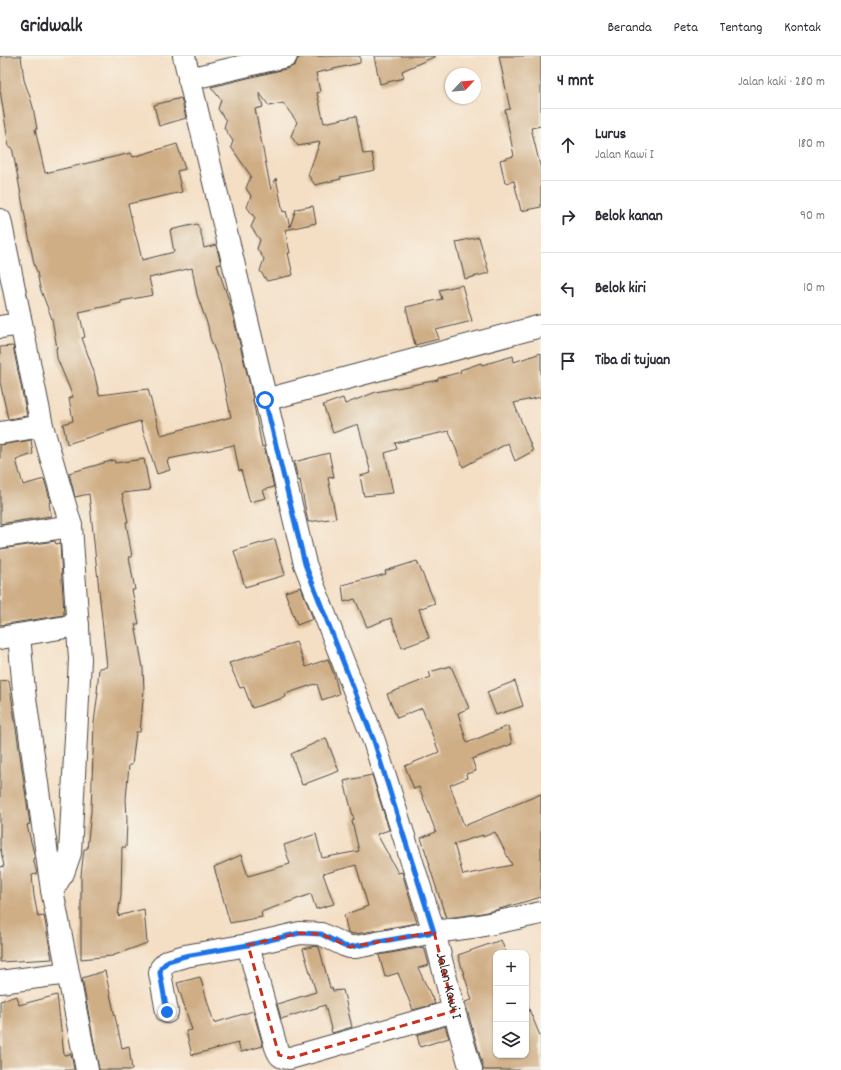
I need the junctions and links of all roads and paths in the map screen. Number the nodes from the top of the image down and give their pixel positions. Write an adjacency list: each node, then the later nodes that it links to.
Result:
1 (184, 56): 3 (street, Jalan Kawi I)
2 (286, 56): 3 (street)
3 (189, 79): 8 (street, Jalan Kawi I)
4 (0, 223): 5 (street)
5 (21, 324): 7 (street); 9 (street)
6 (541, 326): 8 (street)
7 (0, 327)
8 (265, 400): 17 (street, Jalan Kawi I)
9 (42, 426): 10 (street); 11 (street)
10 (0, 432)
11 (71, 526): 12 (street); 13 (street)
12 (0, 537)
13 (78, 625): 14 (street); 15 (street)
14 (10, 637): 15 (street)
15 (52, 890): 19 (street)
16 (541, 913): 17 (street)
17 (434, 932): 18 (street); 21 (street, Jalan Kawi I)
18 (248, 945): 21 (street); 22 (street)
19 (68, 973): 20 (street); 23 (street)
20 (0, 982)
21 (454, 1011): 24 (street, Jalan Kawi I)
22 (167, 1012)
23 (87, 1070)
24 (471, 1070)

